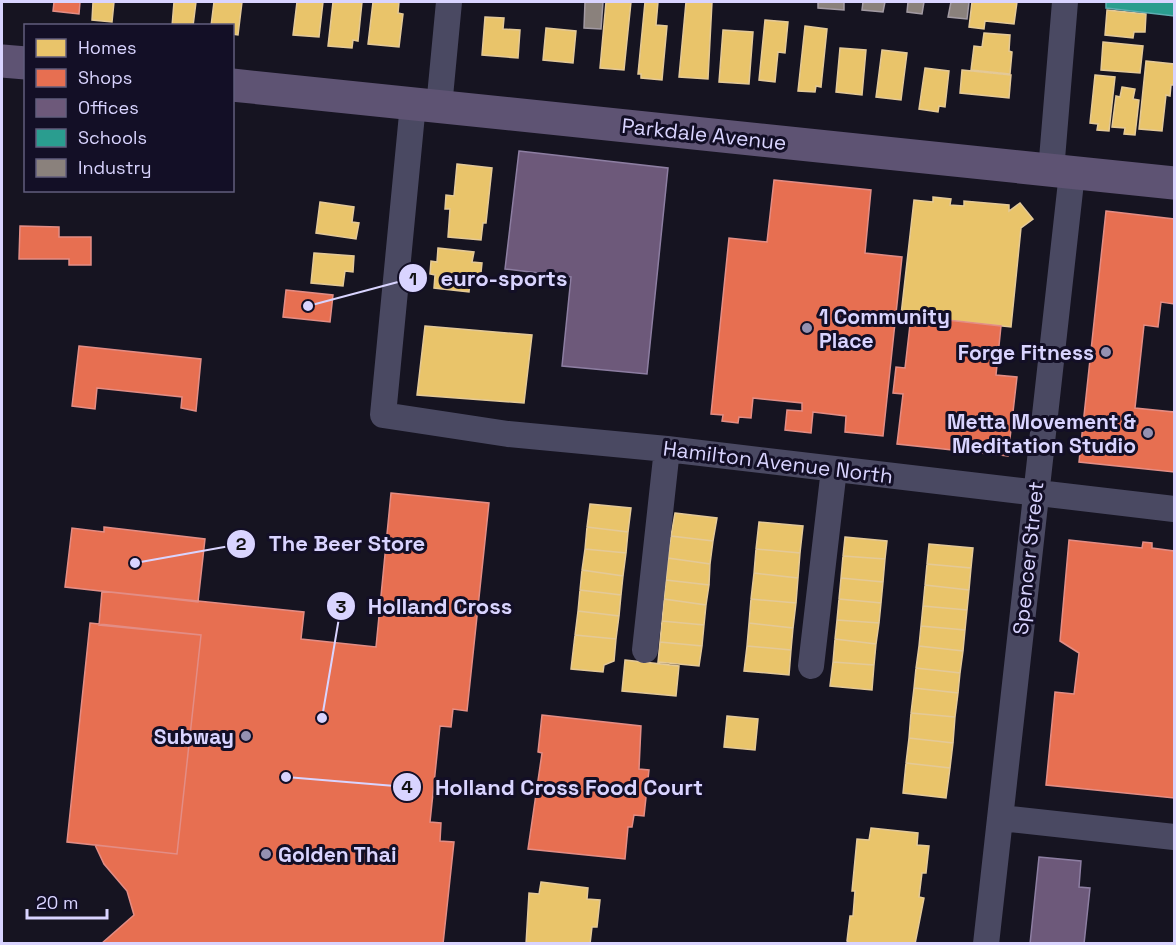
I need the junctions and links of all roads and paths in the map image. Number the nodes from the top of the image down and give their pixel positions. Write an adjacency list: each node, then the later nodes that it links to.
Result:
1 (449, 2): 6 (street)
2 (1065, 2): 7 (street, Spencer Street)
3 (2, 61): 4 (main road)
4 (24, 63)
5 (234, 85): 6 (main road, Parkdale Avenue)
6 (426, 106): 7 (main road, Parkdale Avenue); 9 (street, Hamilton Avenue North)
7 (1062, 172): 8 (main road, Parkdale Avenue); 11 (street, Spencer Street)
8 (1174, 183)
9 (666, 449): 10 (street, Hamilton Avenue North); 13 (street)
10 (834, 470): 11 (street, Hamilton Avenue North); 14 (street)
11 (1035, 491): 12 (street, Hamilton Avenue North); 15 (street, Spencer Street)
12 (1174, 509)
13 (645, 650)
14 (811, 666)
15 (1001, 818): 16 (street); 17 (street, Spencer Street)
16 (1174, 837)
17 (986, 944)

